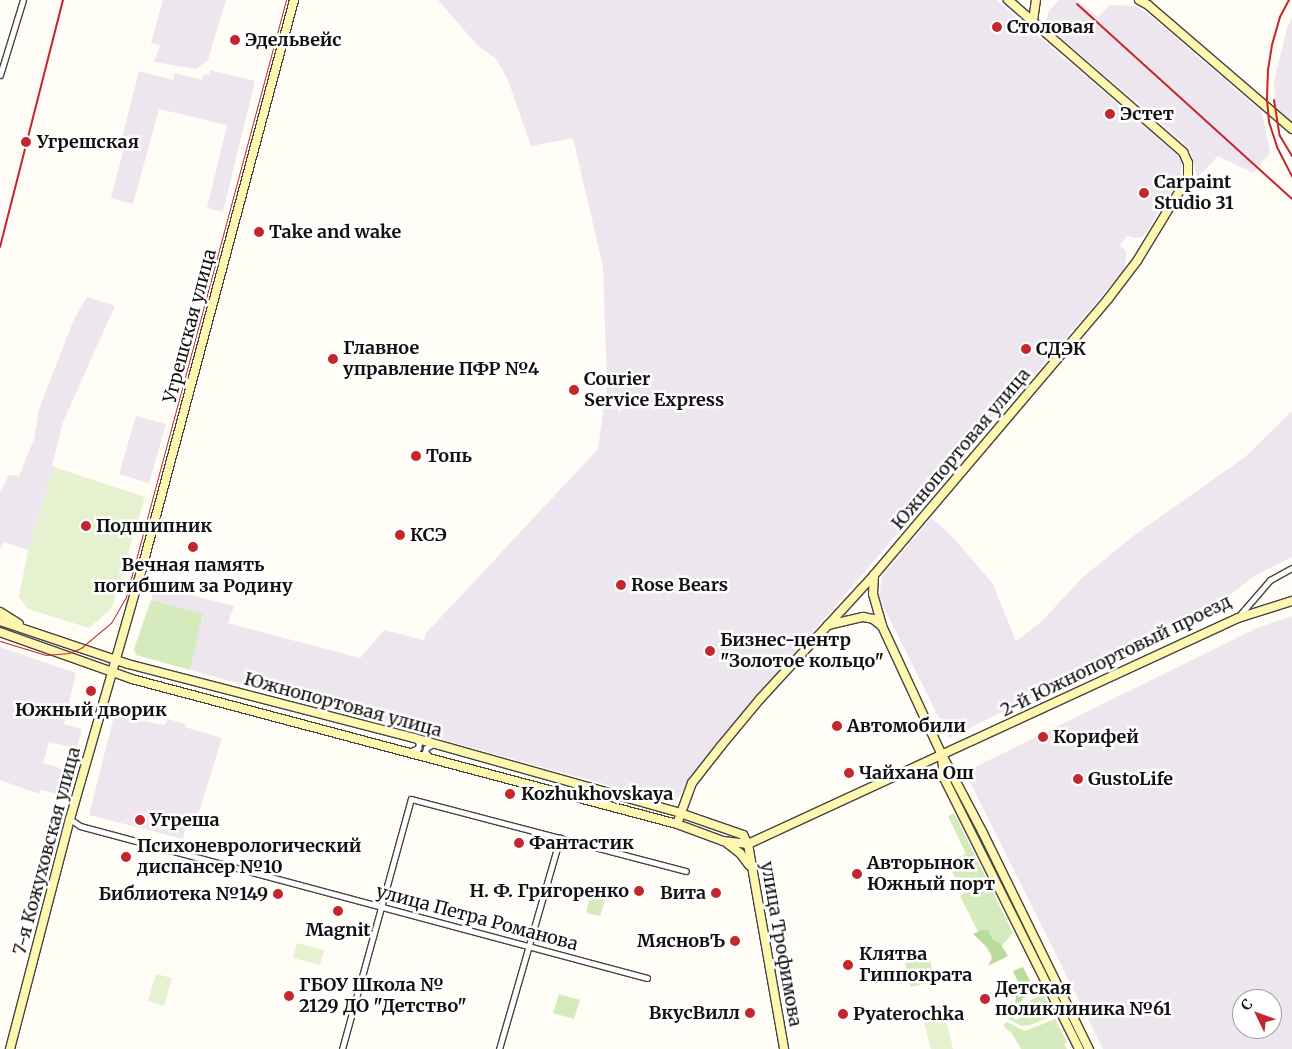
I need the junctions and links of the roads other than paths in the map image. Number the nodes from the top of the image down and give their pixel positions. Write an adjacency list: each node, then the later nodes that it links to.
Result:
1 (23, 0): 7 (street)
2 (294, 0): 21 (main road, Угрешская улица)
3 (1012, 0): 6 (main road, Южнопортовая улица)
4 (1036, 0): 6 (main road)
5 (1139, 0): 8 (main road)
6 (1033, 21): 10 (main road, Южнопортовая улица)
7 (0, 75)
8 (1292, 130)
9 (1292, 568): 13 (street, 2-й Южнопортовый проезд)
10 (874, 575): 15 (main road, Южнопортовая улица); 16 (main road)
11 (1292, 600): 13 (main road)
12 (0, 612): 17 (main road)
13 (1238, 618): 26 (main road, 2-й Южнопортовый проезд)
14 (0, 621): 17 (main road, Южнопортовая улица)
15 (828, 625): 16 (main road); 30 (main road, Южнопортовая улица)
16 (882, 626): 26 (main road)
17 (29, 630): 19 (main road, Южнопортовая улица)
18 (0, 632): 20 (main road, Южнопортовая улица)
19 (52, 638): 20 (main road); 21 (main road, Южнопортовая улица)
20 (48, 648): 22 (main road, Южнопортовая улица)
21 (116, 661): 22 (main road, 7-я Кожуховская улица); 23 (main road, Южнопортовая улица)
22 (112, 672): 25 (main road, Южнопортовая улица); 31 (main road, 7-я Кожуховская улица)
23 (414, 738): 24 (main road, Южнопортовая улица); 25 (street)
24 (434, 744): 27 (street); 30 (main road, Южнопортовая улица)
25 (410, 751): 27 (main road, Южнопортовая улица)
26 (942, 756): 28 (main road); 29 (main road); 35 (main road, 2-й Южнопортовый проезд)
27 (430, 757): 32 (main road, Южнопортовая улица)
28 (960, 788): 29 (main road); 46 (main road)
29 (951, 792): 45 (main road)
30 (680, 813): 32 (main road, Южнопортовая улица); 35 (main road, Южнопортовая улица)
31 (70, 819): 38 (street, улица Петра Романова); 41 (main road, 7-я Кожуховская улица)
32 (677, 824): 34 (main road, Южнопортовая улица)
33 (560, 838): 37 (street); 38 (street); 39 (street)
34 (723, 841): 35 (main road, Южнопортовая улица); 36 (main road)
35 (748, 844): 36 (main road, улица Трофимова)
36 (751, 868): 44 (main road, улица Трофимова)
37 (686, 871)
38 (382, 906): 39 (street, улица Петра Романова); 42 (street)
39 (528, 946): 40 (street, улица Петра Романова); 43 (street)
40 (647, 978)
41 (10, 1049)
42 (342, 1049)
43 (499, 1049)
44 (784, 1049)
45 (1079, 1049)
46 (1089, 1049)

